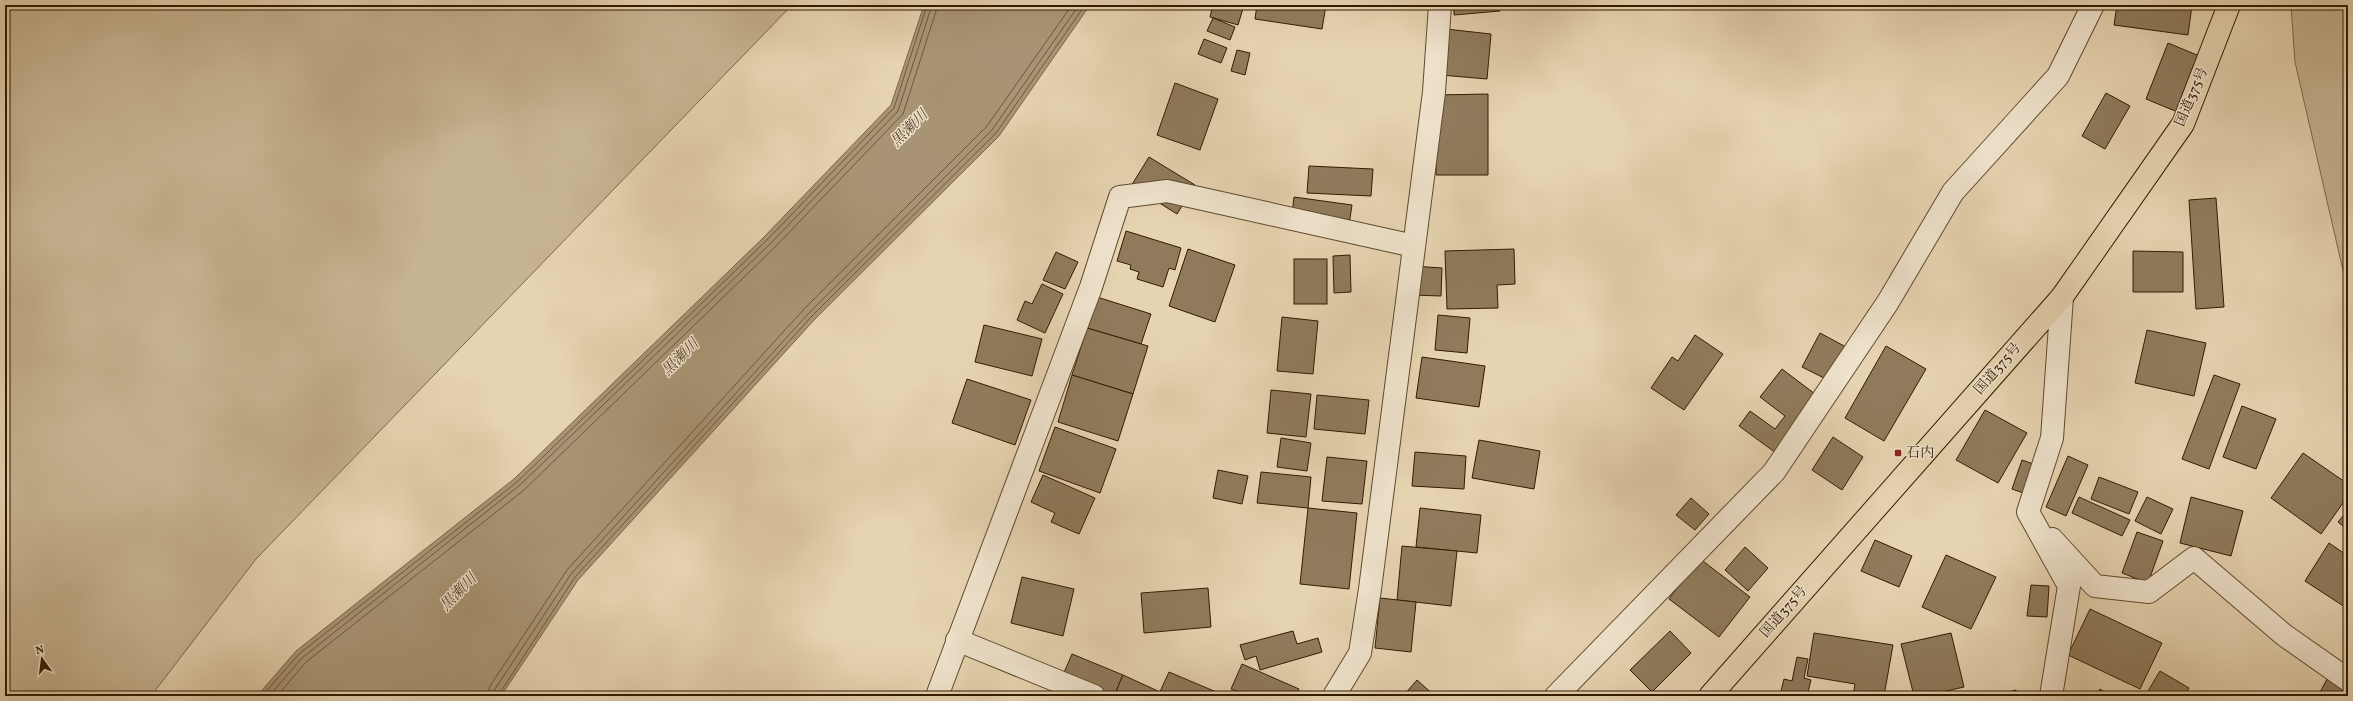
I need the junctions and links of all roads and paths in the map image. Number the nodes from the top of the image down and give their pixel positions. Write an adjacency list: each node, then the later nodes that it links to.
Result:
1 (1440, 5): 4 (street)
2 (2093, 5): 12 (street)
3 (2229, 5): 5 (highway, 国道375号)
4 (1414, 246): 7 (street); 11 (street)
5 (2062, 297): 6 (street); 13 (highway, 国道375号)
6 (2028, 512): 8 (street); 14 (street)
7 (957, 640): 9 (street); 10 (street)
8 (2348, 680)
9 (937, 696)
10 (1094, 696)
11 (1334, 696)
12 (1556, 696)
13 (1710, 696)
14 (2051, 696)

